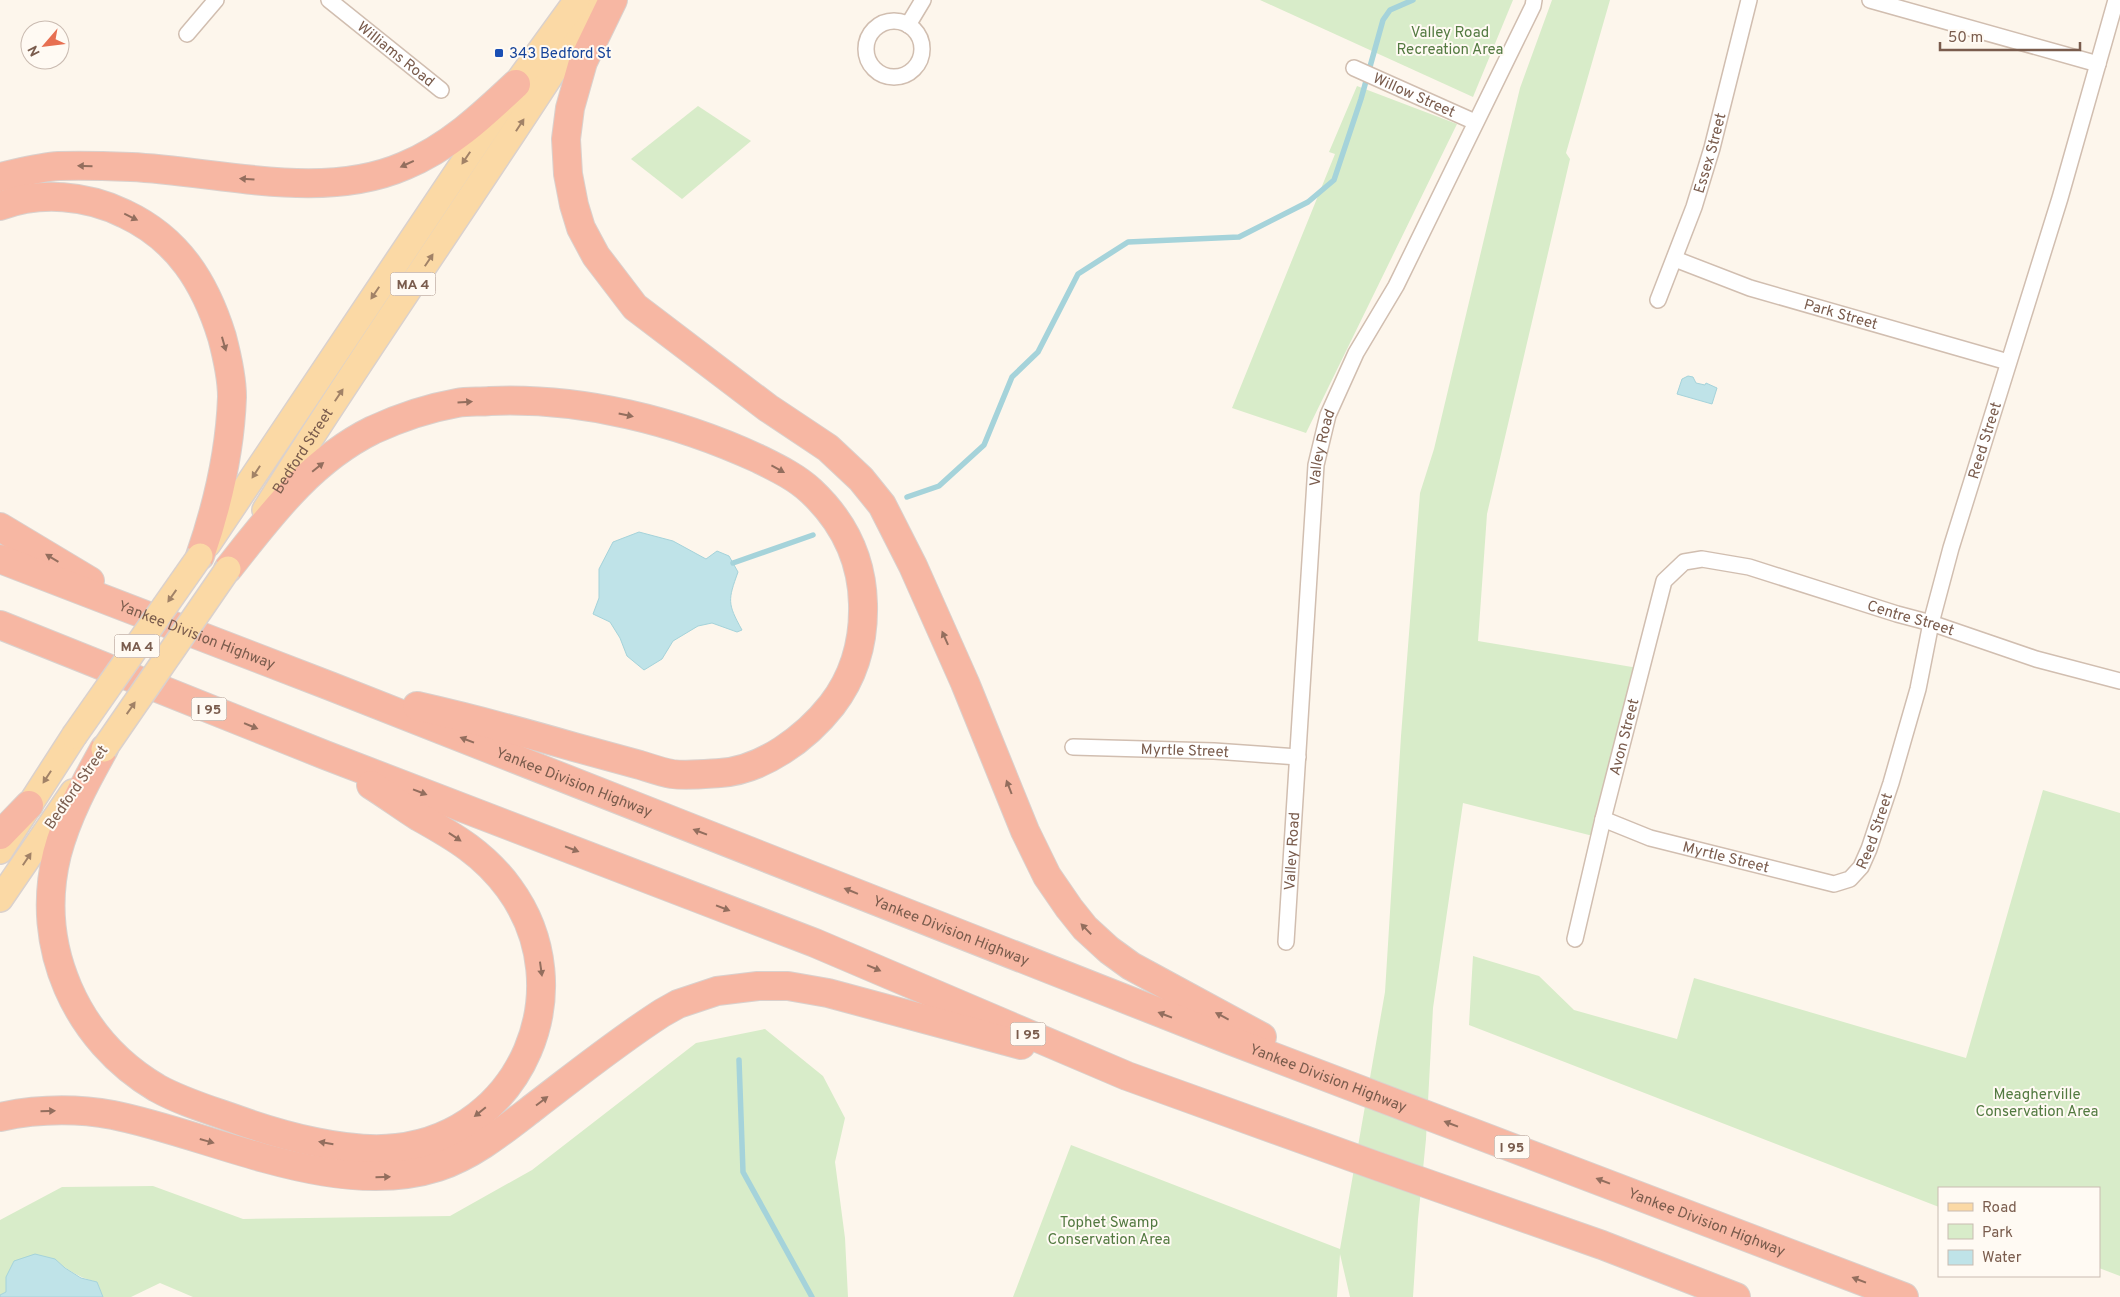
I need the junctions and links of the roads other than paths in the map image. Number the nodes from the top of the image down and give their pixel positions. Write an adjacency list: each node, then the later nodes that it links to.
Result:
1 (216, 0): 12 (street)
2 (328, 0): 16 (street, Williams Road)
3 (577, 0): 15 (main road, Bedford Street / MA 4)
4 (599, 0): 27 (main road, Bedford Street / MA 4, one-way to 4)
5 (613, 0): 48 (highway, one-way to 5)
6 (923, 0): 11 (street)
7 (1534, 0): 17 (street, Valley Road)
8 (1749, 0): 20 (street, Essex Street)
9 (1870, 0): 13 (street)
10 (2116, 0): 13 (street, Reed Street)
11 (908, 25)
12 (187, 34)
13 (2098, 64): 22 (street, Reed Street)
14 (1354, 68): 17 (street, Willow Street)
15 (516, 84): 18 (highway, one-way to 18); 24 (main road, Bedford Street / MA 4, one-way to 24)
16 (440, 90)
17 (1476, 122): 38 (street, Valley Road)
18 (0, 177)
19 (0, 206): 24 (highway, one-way to 24)
20 (1675, 260): 21 (street, Essex Street); 22 (street, Park Street)
21 (1658, 300)
22 (2008, 362): 29 (street, Reed Street)
23 (0, 527): 28 (highway, one-way to 23)
24 (200, 556): 39 (main road, Bedford Street / MA 4, one-way to 39, bridge)
25 (0, 559): 28 (highway, Yankee Division Highway / I 95)
26 (1702, 559): 29 (street, Centre Street); 40 (street, Avon Street)
27 (228, 569): 34 (highway, one-way to 34); 36 (main road, Bedford Street / MA 4, one-way to 27, bridge)
28 (137, 613): 34 (highway, Yankee Division Highway / I 95)
29 (1932, 623): 33 (street, Centre Street); 43 (street, Reed Street)
30 (0, 625): 32 (highway, I 95)
31 (0, 647): 32 (highway)
32 (92, 662): 37 (highway, I 95, one-way to 37)
33 (2120, 681)
34 (330, 686): 48 (highway, Yankee Division Highway / I 95, one-way to 34)
35 (1073, 747): 38 (street, Myrtle Street)
36 (104, 748): 37 (highway, one-way to 36); 44 (main road, Bedford Street / MA 4, one-way to 36)
37 (325, 756): 47 (highway, I 95, one-way to 47)
38 (1298, 757): 46 (street, Valley Road)
39 (29, 805): 41 (highway); 42 (main road, Bedford Street / MA 4)
40 (1603, 819): 43 (street, Myrtle Street); 45 (street, Avon Street)
41 (0, 835)
42 (0, 851)
43 (1850, 879)
44 (0, 899)
45 (1575, 938)
46 (1286, 942)
47 (1102, 1065): 49 (highway, one-way to 47); 50 (highway, I 95)
48 (1358, 1089): 51 (highway, Yankee Division Highway / I 95, one-way to 48)
49 (0, 1117)
50 (1736, 1297)
51 (1904, 1297)

